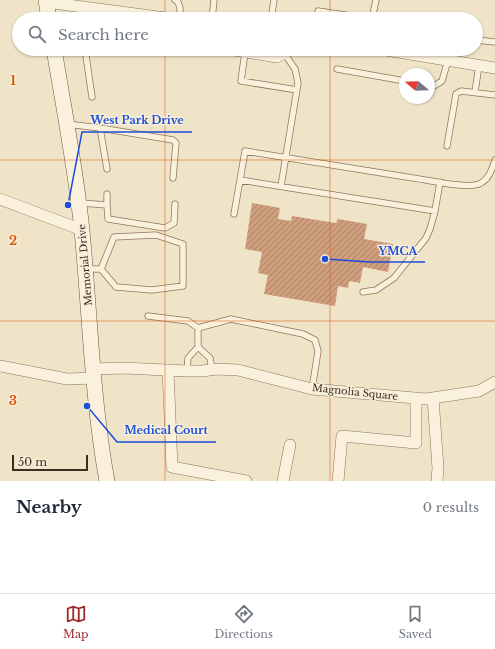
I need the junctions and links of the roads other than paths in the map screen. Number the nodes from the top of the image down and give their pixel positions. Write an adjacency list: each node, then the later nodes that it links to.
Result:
1 (214, 0): 11 (lane)
2 (274, 0): 12 (lane)
3 (376, 0): 14 (lane)
4 (46, 1): 6 (street); 8 (main road)
5 (177, 1): 10 (lane)
6 (84, 3): 9 (street)
7 (318, 11): 13 (lane)
8 (48, 12)
9 (134, 12)
10 (180, 12)
11 (213, 12)
12 (272, 12)
13 (325, 12)
14 (373, 12)
15 (483, 41): 16 (lane)
16 (495, 42)
17 (55, 56): 32 (main road, Memorial Drive)
18 (86, 56): 31 (lane)
19 (244, 56): 28 (lane)
20 (288, 56): 28 (lane)
21 (431, 56): 22 (street)
22 (448, 60): 23 (street); 27 (lane)
23 (479, 65): 24 (street); 29 (lane)
24 (495, 68)
25 (337, 69): 26 (lane)
26 (399, 80)
27 (435, 85)
28 (297, 90): 35 (lane)
29 (475, 92): 30 (lane); 34 (lane)
30 (495, 95)
31 (92, 97)
32 (67, 124): 33 (lane); 44 (main road, Memorial Drive)
33 (100, 128): 37 (lane); 38 (lane)
34 (447, 146)
35 (286, 158): 39 (lane); 40 (lane); 41 (lane)
36 (495, 160): 40 (lane)
37 (107, 169)
38 (173, 178)
39 (240, 180): 41 (lane); 48 (lane)
40 (440, 182): 47 (lane)
41 (281, 186): 47 (lane)
42 (107, 194): 46 (lane)
43 (0, 199): 49 (street)
44 (78, 203): 46 (lane); 49 (main road, Memorial Drive)
45 (175, 204): 46 (lane)
46 (107, 205)
47 (435, 211): 52 (lane)
48 (234, 214)
49 (82, 230): 50 (main road, Memorial Drive)
50 (85, 269): 51 (lane); 60 (main road, Memorial Drive)
51 (101, 269): 51 (lane)
52 (363, 292)
53 (148, 316): 54 (lane)
54 (198, 328): 55 (lane); 62 (lane)
55 (198, 347): 58 (lane); 59 (lane)
56 (0, 366): 60 (street, Magnolia Square)
57 (168, 370): 59 (street, Magnolia Square); 60 (street, Magnolia Square); 67 (street)
58 (212, 370): 59 (street, Magnolia Square); 62 (street, Magnolia Square)
59 (187, 371)
60 (94, 374): 66 (main road, Memorial Drive)
61 (495, 382): 64 (street, Magnolia Square)
62 (312, 389): 63 (street, Magnolia Square)
63 (416, 398): 64 (street, Magnolia Square); 69 (street)
64 (433, 398): 70 (street)
65 (290, 445): 68 (street)
66 (107, 481)
67 (246, 481)
68 (284, 481)
69 (338, 481)
70 (437, 481)

